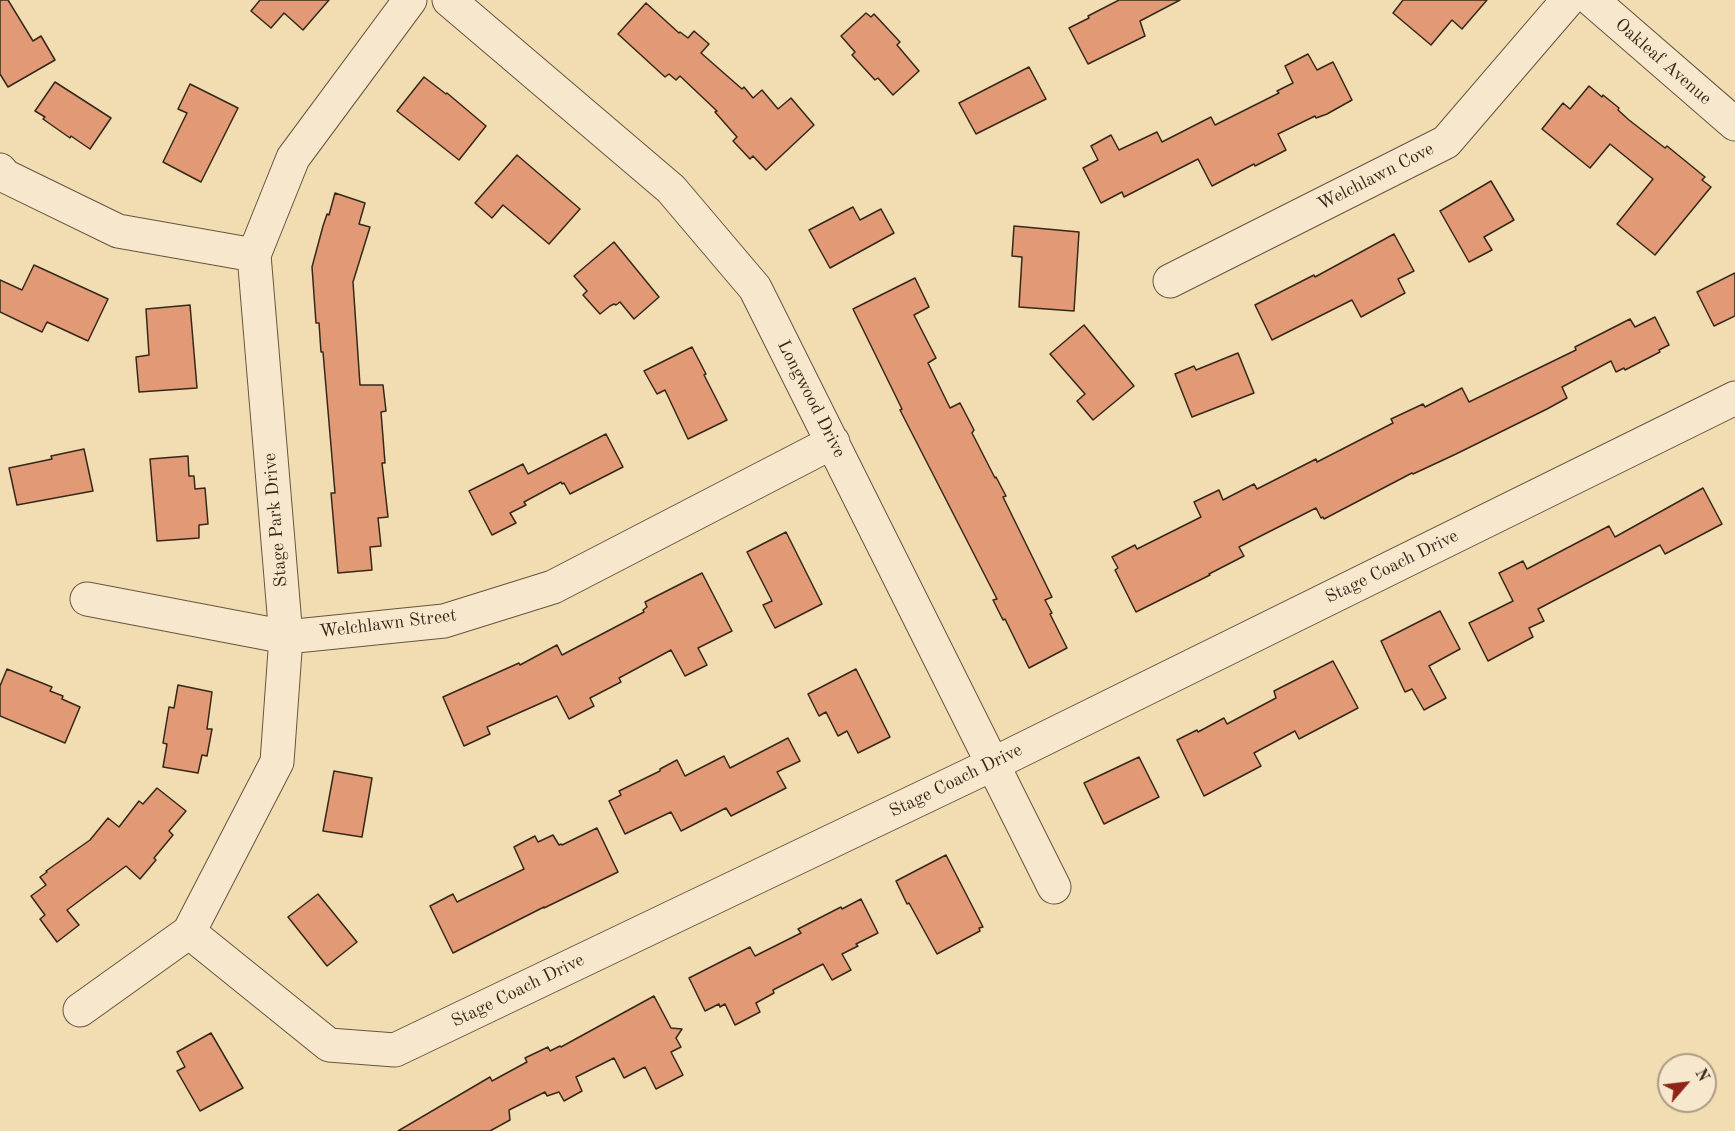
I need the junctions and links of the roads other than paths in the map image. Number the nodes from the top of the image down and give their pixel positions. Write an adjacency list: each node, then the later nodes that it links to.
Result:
1 (410, 0): 7 (street, Stage Park Drive)
2 (449, 0): 10 (street, Longwood Drive)
3 (1568, 0): 8 (street, Welchlawn Cove)
4 (1592, 0): 5 (street, Oakleaf Avenue)
5 (1735, 124)
6 (0, 170): 7 (street)
7 (254, 255): 12 (street, Stage Park Drive)
8 (1170, 281)
9 (1735, 398): 13 (street, Stage Coach Drive)
10 (833, 442): 12 (street, Welchlawn Street); 13 (street, Longwood Drive)
11 (87, 599): 12 (street, Welchlawn Street)
12 (286, 637): 15 (street, Stage Park Drive)
13 (993, 764): 14 (street, Longwood Drive); 15 (street, Stage Coach Drive)
14 (1054, 887)
15 (189, 932): 16 (street, Stage Park Drive)
16 (80, 1010)

